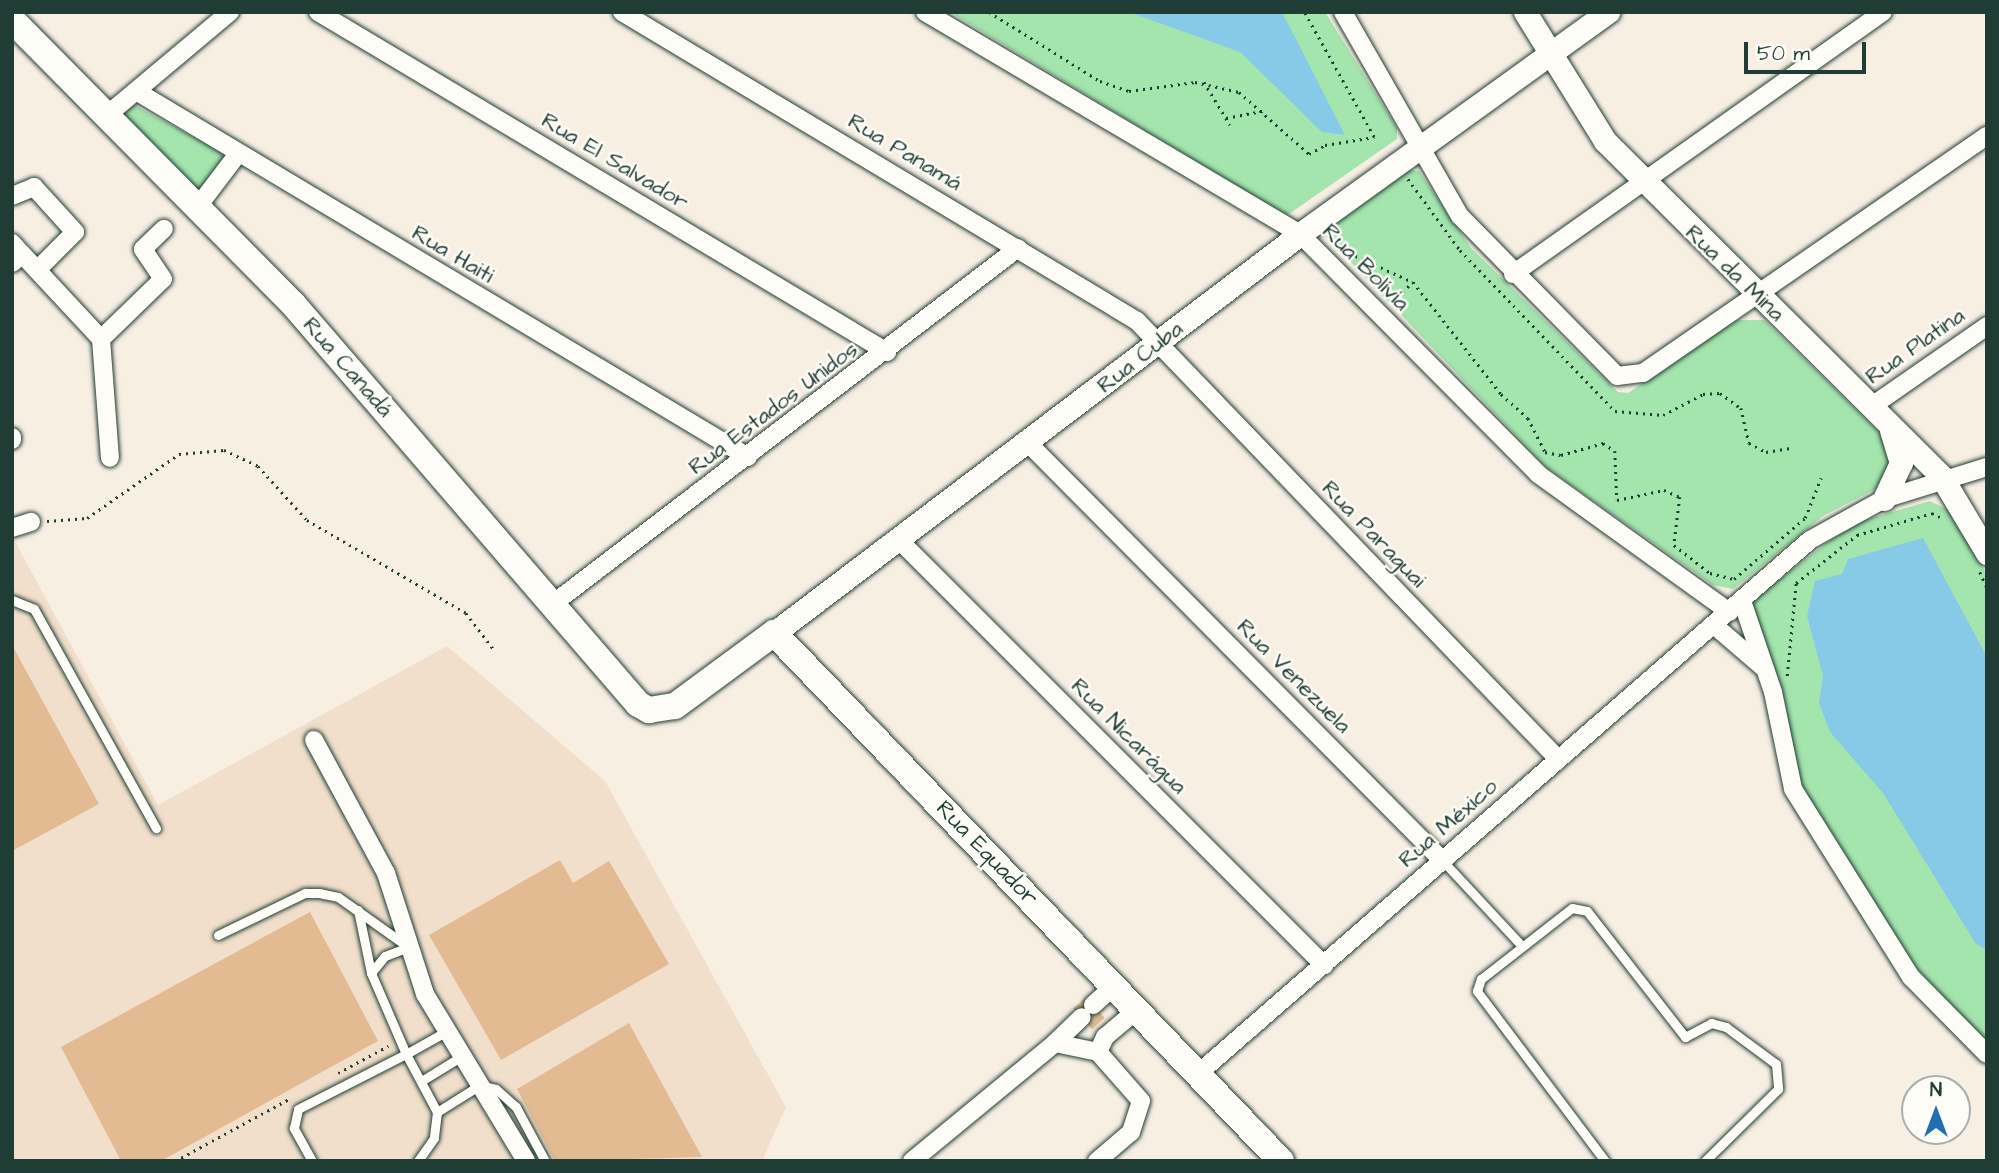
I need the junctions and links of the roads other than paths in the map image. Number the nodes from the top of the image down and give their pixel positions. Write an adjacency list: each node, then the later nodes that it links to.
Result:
1 (230, 12): 13 (street)
2 (318, 12): 31 (street, Rua El Salvador)
3 (622, 12): 23 (street, Rua Panamá)
4 (925, 12): 22 (street, Rua Bolívia)
5 (1343, 12): 16 (street)
6 (1525, 12): 11 (street, Rua da Mina)
7 (1608, 12): 11 (street, Rua Cuba)
8 (1883, 12): 18 (street)
9 (13, 19): 12 (main road, Rua Canadá)
10 (12, 43): 12 (main road)
11 (1548, 54): 16 (street, Rua Cuba); 18 (street, Rua da Mina)
12 (46, 57): 14 (main road, Rua Canadá)
13 (136, 91): 14 (street); 17 (street, Rua Haiti)
14 (106, 116): 20 (main road, Rua Canadá)
15 (1987, 136): 27 (street)
16 (1421, 146): 22 (street, Rua Cuba); 26 (street)
17 (237, 155): 20 (street); 34 (street, Rua Haiti)
18 (1643, 183): 26 (street); 27 (street, Rua da Mina)
19 (12, 196): 25 (street)
20 (196, 209): 44 (main road, Rua Canadá)
21 (164, 229): 29 (street)
22 (1300, 234): 30 (street, Rua Cuba); 45 (street, Rua Bolívia)
23 (1018, 248): 30 (street, Rua Panamá); 31 (street, Rua Estados Unidos)
24 (16, 253): 25 (street)
25 (39, 268): 29 (street)
26 (1513, 274): 27 (street)
27 (1757, 293): 32 (street, Rua da Mina)
28 (1987, 326): 32 (street, Rua Platina)
29 (101, 339): 35 (street)
30 (1155, 343): 33 (street, Rua Cuba); 51 (street, Rua Paraguai)
31 (887, 352): 34 (street, Rua Estados Unidos)
32 (1879, 414): 37 (street, Rua da Mina); 38 (street)
33 (1030, 444): 41 (street, Rua Cuba); 53 (street, Rua Venezuela)
34 (748, 457): 44 (street, Rua Estados Unidos)
35 (110, 458)
36 (1987, 467): 37 (street, Rua México)
37 (1941, 476): 38 (street, Rua México); 42 (street, Rua da Mina)
38 (1884, 499): 45 (street, Rua México)
39 (31, 522): 40 (street)
40 (12, 528)
41 (900, 541): 47 (street, Rua Cuba); 58 (street, Rua Nicarágua)
42 (1987, 553)
43 (12, 600): 52 (lane)
44 (554, 603): 49 (main road, Rua Canadá)
45 (1736, 607): 46 (street, Rua México); 48 (street)
46 (1715, 626): 48 (street); 51 (street, Rua México)
47 (774, 633): 49 (main road, Rua Cuba); 60 (main road, Rua Equador)
48 (1767, 671): 66 (street)
49 (675, 706)
50 (314, 740): 57 (street)
51 (1558, 759): 53 (street, Rua México)
52 (156, 828)
53 (1442, 860): 56 (lane, Rua Venezuela); 58 (street, Rua México)
54 (358, 910): 55 (lane); 57 (lane); 59 (lane)
55 (218, 935)
56 (1521, 945): 79 (lane); 80 (lane)
57 (408, 947): 59 (lane); 62 (street)
58 (1324, 965): 68 (street, Rua México)
59 (371, 973): 65 (lane)
60 (1115, 985): 61 (main road, Rua Equador); 63 (street)
61 (1137, 1010): 64 (street); 68 (main road, Rua Equador)
62 (447, 1031): 65 (lane); 67 (street)
63 (1055, 1043): 64 (street); 77 (street)
64 (1098, 1052): 78 (street)
65 (406, 1054): 69 (lane); 73 (lane)
66 (1987, 1054)
67 (463, 1056): 69 (lane); 70 (street)
68 (1200, 1072): 72 (main road, Rua Equador)
69 (422, 1080): 71 (lane)
70 (480, 1085): 71 (lane); 75 (street); 76 (lane)
71 (437, 1112): 74 (lane)
72 (1274, 1158)
73 (312, 1161)
74 (418, 1161)
75 (526, 1161)
76 (545, 1161)
77 (912, 1161)
78 (1097, 1161)
79 (1605, 1161)
80 (1706, 1161)

